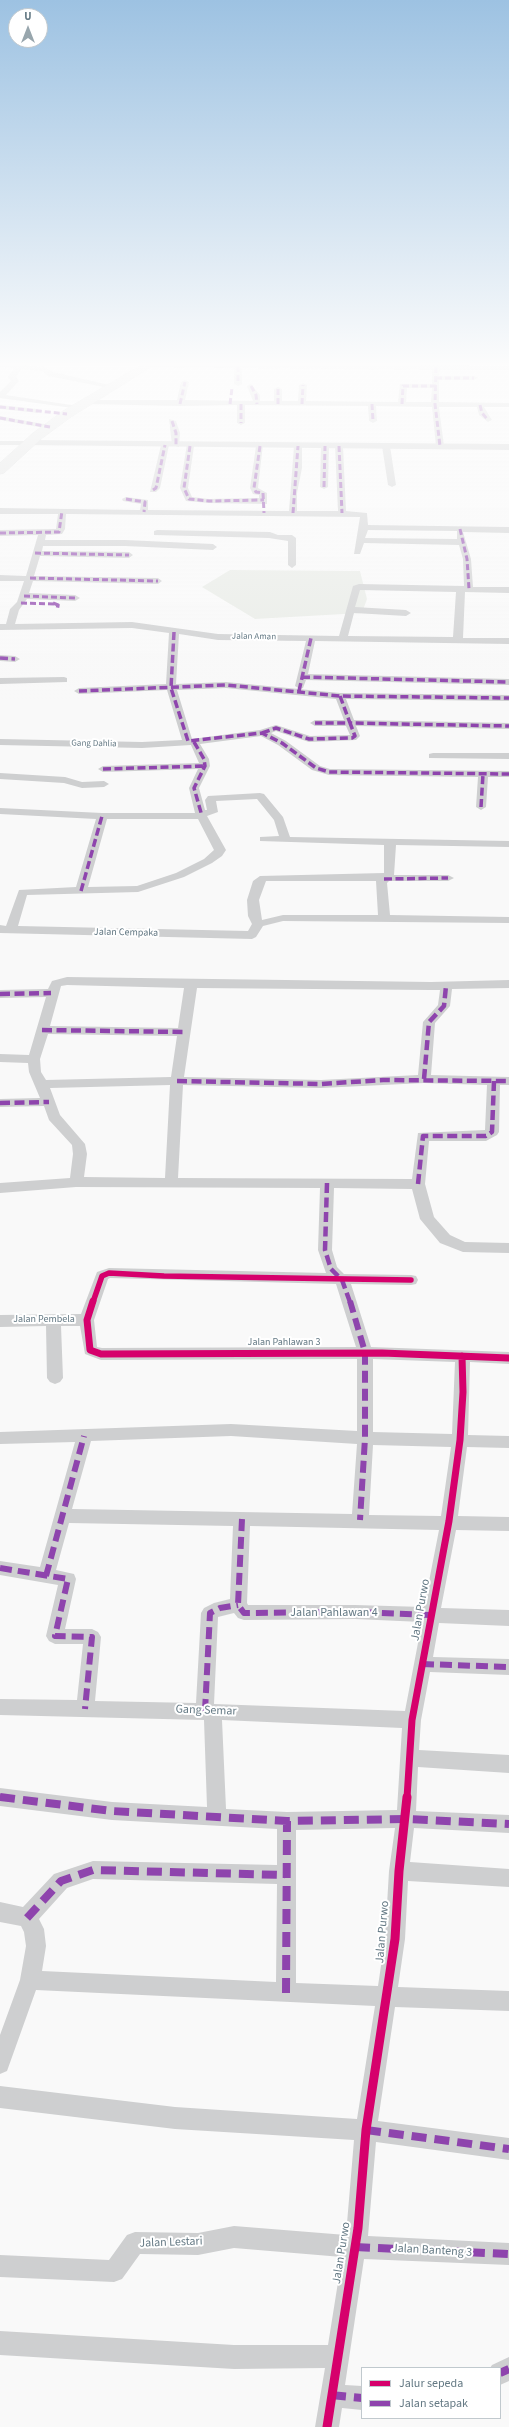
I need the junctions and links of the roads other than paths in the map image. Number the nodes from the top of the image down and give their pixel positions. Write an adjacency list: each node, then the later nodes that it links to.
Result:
1 (159, 475): 10 (street)
2 (186, 475): 12 (street)
3 (256, 475): 12 (street)
4 (297, 475): 16 (street)
5 (324, 475): 9 (street)
6 (340, 475): 17 (street)
7 (391, 475): 8 (street)
8 (392, 485)
9 (324, 487)
10 (153, 490)
11 (126, 499): 15 (street)
12 (264, 500): 18 (street)
13 (0, 511): 14 (street)
14 (62, 512): 15 (street); 22 (street)
15 (144, 512): 18 (street)
16 (293, 514): 17 (street); 18 (street)
17 (342, 514): 19 (street)
18 (268, 522): 24 (street); 32 (street)
19 (364, 527): 20 (street); 25 (street)
20 (460, 529): 21 (street); 26 (street)
21 (509, 530)
22 (43, 532): 23 (street); 27 (street)
23 (0, 533)
24 (157, 533)
25 (360, 540): 26 (street); 29 (street)
26 (461, 542): 36 (street)
27 (39, 543): 28 (street); 30 (street)
28 (213, 547)
29 (357, 552)
30 (35, 553): 31 (street); 34 (street)
31 (129, 555)
32 (292, 565)
33 (0, 578): 34 (street)
34 (30, 578): 35 (street); 39 (street)
35 (158, 581)
36 (465, 589): 37 (street); 41 (street); 48 (street)
37 (509, 590)
38 (75, 598): 39 (street)
39 (23, 600): 40 (street); 44 (street)
40 (57, 610)
41 (351, 610): 42 (street); 46 (street)
42 (406, 613)
43 (0, 627): 44 (street, Jalan Aman)
44 (10, 627): 45 (street, Jalan Aman)
45 (174, 632): 47 (street, Jalan Aman); 56 (street)
46 (343, 637): 47 (street, Jalan Aman); 48 (street, Jalan Aman)
47 (311, 638): 52 (street)
48 (458, 639): 49 (street, Jalan Aman)
49 (509, 641)
50 (0, 658): 51 (street)
51 (14, 659)
52 (302, 677): 55 (street); 58 (street)
53 (64, 680): 54 (street)
54 (0, 681)
55 (509, 682)
56 (171, 688): 57 (street); 58 (street); 66 (street)
57 (79, 691)
58 (299, 691): 59 (street)
59 (340, 696): 60 (street); 62 (street)
60 (509, 698)
61 (315, 723): 62 (street)
62 (350, 723): 63 (street); 64 (street, Gang Dahlia)
63 (509, 726)
64 (262, 733): 66 (street, Gang Dahlia); 71 (street)
65 (0, 742): 66 (street, Gang Dahlia)
66 (191, 742): 69 (street)
67 (433, 756): 68 (street)
68 (509, 756)
69 (204, 766): 70 (street); 77 (street)
70 (103, 769)
71 (483, 774): 72 (street); 75 (street)
72 (509, 774)
73 (0, 776): 74 (street)
74 (104, 784)
75 (481, 807)
76 (0, 811): 78 (street)
77 (201, 815): 78 (street); 80 (street); 85 (street)
78 (102, 816): 85 (street)
79 (264, 840): 80 (street)
80 (286, 840): 81 (street)
81 (390, 842): 82 (street); 84 (street)
82 (509, 844)
83 (448, 878): 84 (street)
84 (384, 879): 86 (street); 88 (street)
85 (81, 891): 89 (street)
86 (384, 917): 87 (street); 88 (street)
87 (509, 920)
88 (258, 924): 89 (street, Jalan Cempaka)
89 (5, 930)
90 (191, 984): 92 (street); 93 (street); 96 (street)
91 (509, 984): 92 (street)
92 (446, 986): 99 (street)
93 (51, 993): 94 (street); 95 (street)
94 (0, 994)
95 (42, 1030): 96 (street); 98 (street)
96 (184, 1032): 100 (street)
97 (0, 1058): 98 (street)
98 (34, 1059): 103 (street)
99 (424, 1079): 100 (street); 101 (street)
100 (177, 1081): 103 (street); 107 (street)
101 (494, 1081): 102 (street); 109 (street)
102 (509, 1081)
103 (42, 1084): 104 (street)
104 (49, 1102): 105 (street); 106 (street)
105 (0, 1103)
106 (76, 1182): 107 (street); 110 (street)
107 (171, 1184): 108 (street)
108 (327, 1184): 109 (street); 112 (street)
109 (418, 1184): 111 (street)
110 (0, 1188)
111 (509, 1248)
112 (342, 1280): 113 (street); 115 (street); 117 (street)
113 (411, 1280)
114 (53, 1320): 115 (street, Jalan Pembela); 116 (street, Jalan Pembela); 120 (street)
115 (87, 1320): 117 (street, Jalan Pahlawan 3)
116 (0, 1321)
117 (365, 1352): 118 (street, Jalan Pahlawan 3); 123 (street)
118 (462, 1356): 119 (street, Jalan Pahlawan 3); 124 (street, Jalan Purwo)
119 (509, 1358)
120 (55, 1378)
121 (84, 1436): 122 (street); 123 (street); 126 (street)
122 (0, 1438)
123 (365, 1438): 124 (street); 128 (street)
124 (460, 1440): 125 (street); 129 (street, Jalan Purwo)
125 (509, 1442)
126 (63, 1516): 127 (street); 132 (street)
127 (242, 1518): 128 (street); 133 (street)
128 (360, 1520): 129 (street)
129 (449, 1521): 130 (street); 134 (street, Jalan Purwo)
130 (509, 1524)
131 (0, 1568): 132 (street)
132 (46, 1576): 139 (street)
133 (239, 1607): 134 (street, Jalan Pahlawan 4); 140 (street)
134 (430, 1615): 135 (street, Jalan Pahlawan 4); 136 (street, Jalan Purwo)
135 (509, 1618)
136 (422, 1664): 137 (street); 141 (street, Jalan Purwo)
137 (509, 1667)
138 (0, 1707): 139 (street, Gang Semar)
139 (85, 1709): 140 (street, Gang Semar)
140 (209, 1712): 141 (street, Gang Semar); 145 (street)
141 (412, 1720): 142 (street, Jalan Purwo)
142 (410, 1758): 143 (street); 146 (street, Jalan Purwo)
143 (509, 1764)
144 (0, 1797): 145 (street)
145 (217, 1817): 147 (street)
146 (406, 1819): 147 (street); 148 (street); 149 (street, Jalan Purwo)
147 (287, 1821): 150 (street)
148 (509, 1824)
149 (399, 1872): 151 (street); 156 (street, Jalan Purwo)
150 (285, 1875): 153 (street); 155 (street)
151 (509, 1878)
152 (0, 1912): 153 (street)
153 (27, 1918): 154 (street)
154 (30, 1980): 155 (street); 158 (street)
155 (286, 1993): 156 (street)
156 (388, 1996): 157 (street); 160 (street, Jalan Purwo)
157 (509, 2001)
158 (0, 2064)
159 (0, 2097): 160 (street)
160 (366, 2130): 161 (street); 162 (street, Jalan Purwo)
161 (509, 2149)
162 (355, 2247): 163 (street, Jalan Banteng 3); 164 (street, Jalan Lestari); 166 (street, Jalan Purwo)
163 (509, 2254)
164 (0, 2266)
165 (0, 2343): 166 (street)
166 (337, 2356): 167 (street, Jalan Purwo)
167 (331, 2395): 168 (street); 169 (street, Jalan Purwo)
168 (361, 2398)
169 (327, 2427)

